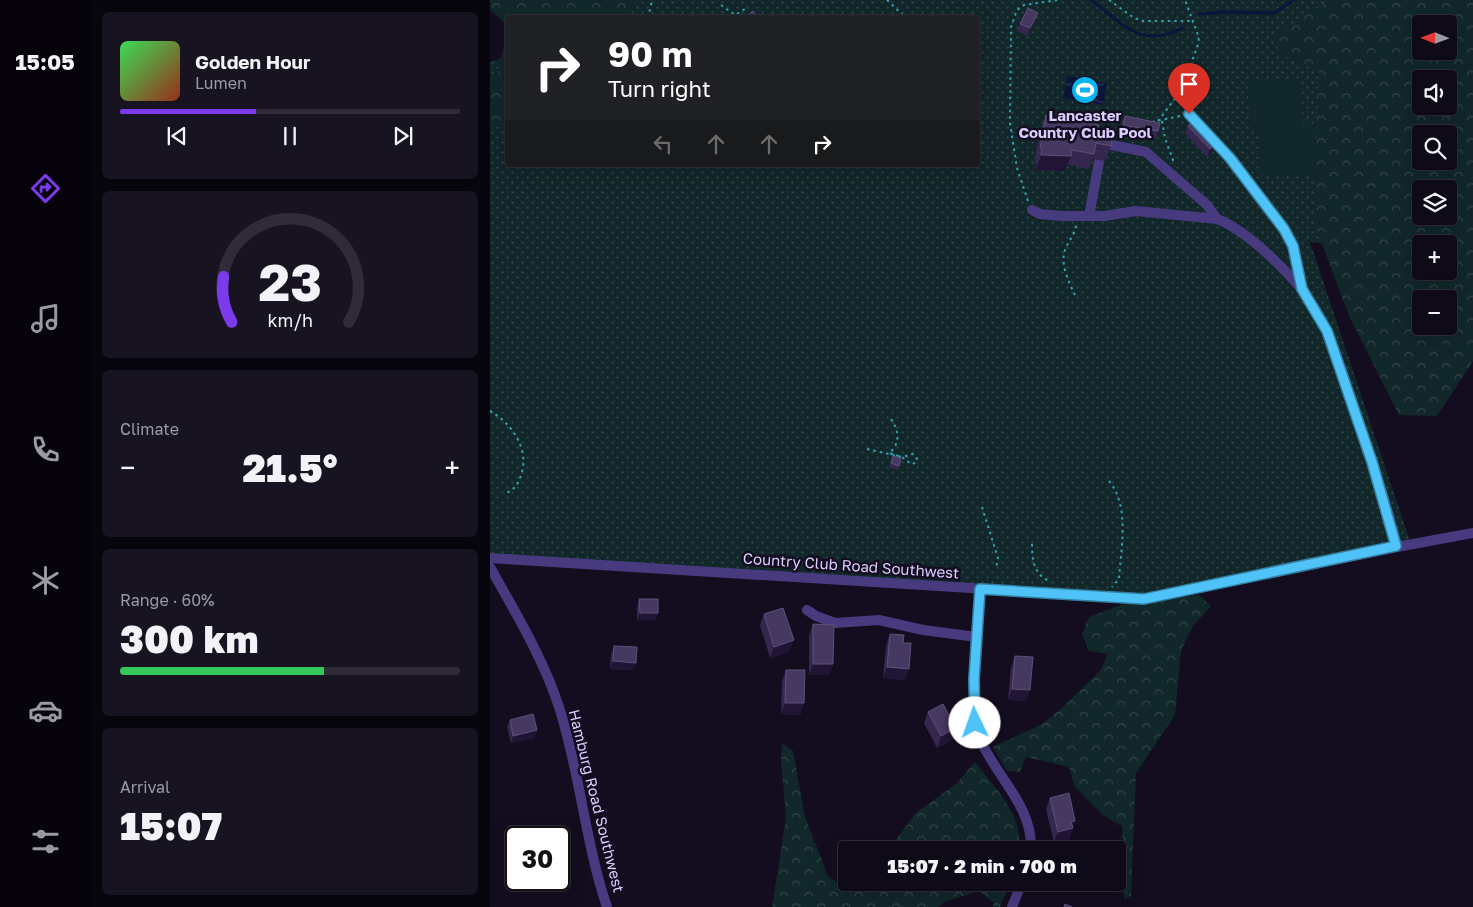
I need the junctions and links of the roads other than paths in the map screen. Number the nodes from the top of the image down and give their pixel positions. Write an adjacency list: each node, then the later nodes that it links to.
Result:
1 (1189, 114): 7 (street)
2 (1101, 148): 6 (street)
3 (1098, 162): 5 (street)
4 (1032, 210): 5 (street)
5 (1089, 216): 6 (street)
6 (1217, 219): 7 (street)
7 (1302, 289): 9 (street)
8 (1473, 533): 9 (street, Country Club Road Southwest)
9 (1396, 546): 12 (street, Country Club Road Southwest)
10 (490, 558): 12 (street, Country Club Road Southwest)
11 (490, 569): 17 (street, Hamburg Road Southwest)
12 (980, 589): 14 (street)
13 (808, 610): 14 (street)
14 (977, 637): 15 (street)
15 (1030, 841)
16 (1018, 891): 18 (street)
17 (607, 907)
18 (1012, 907)

